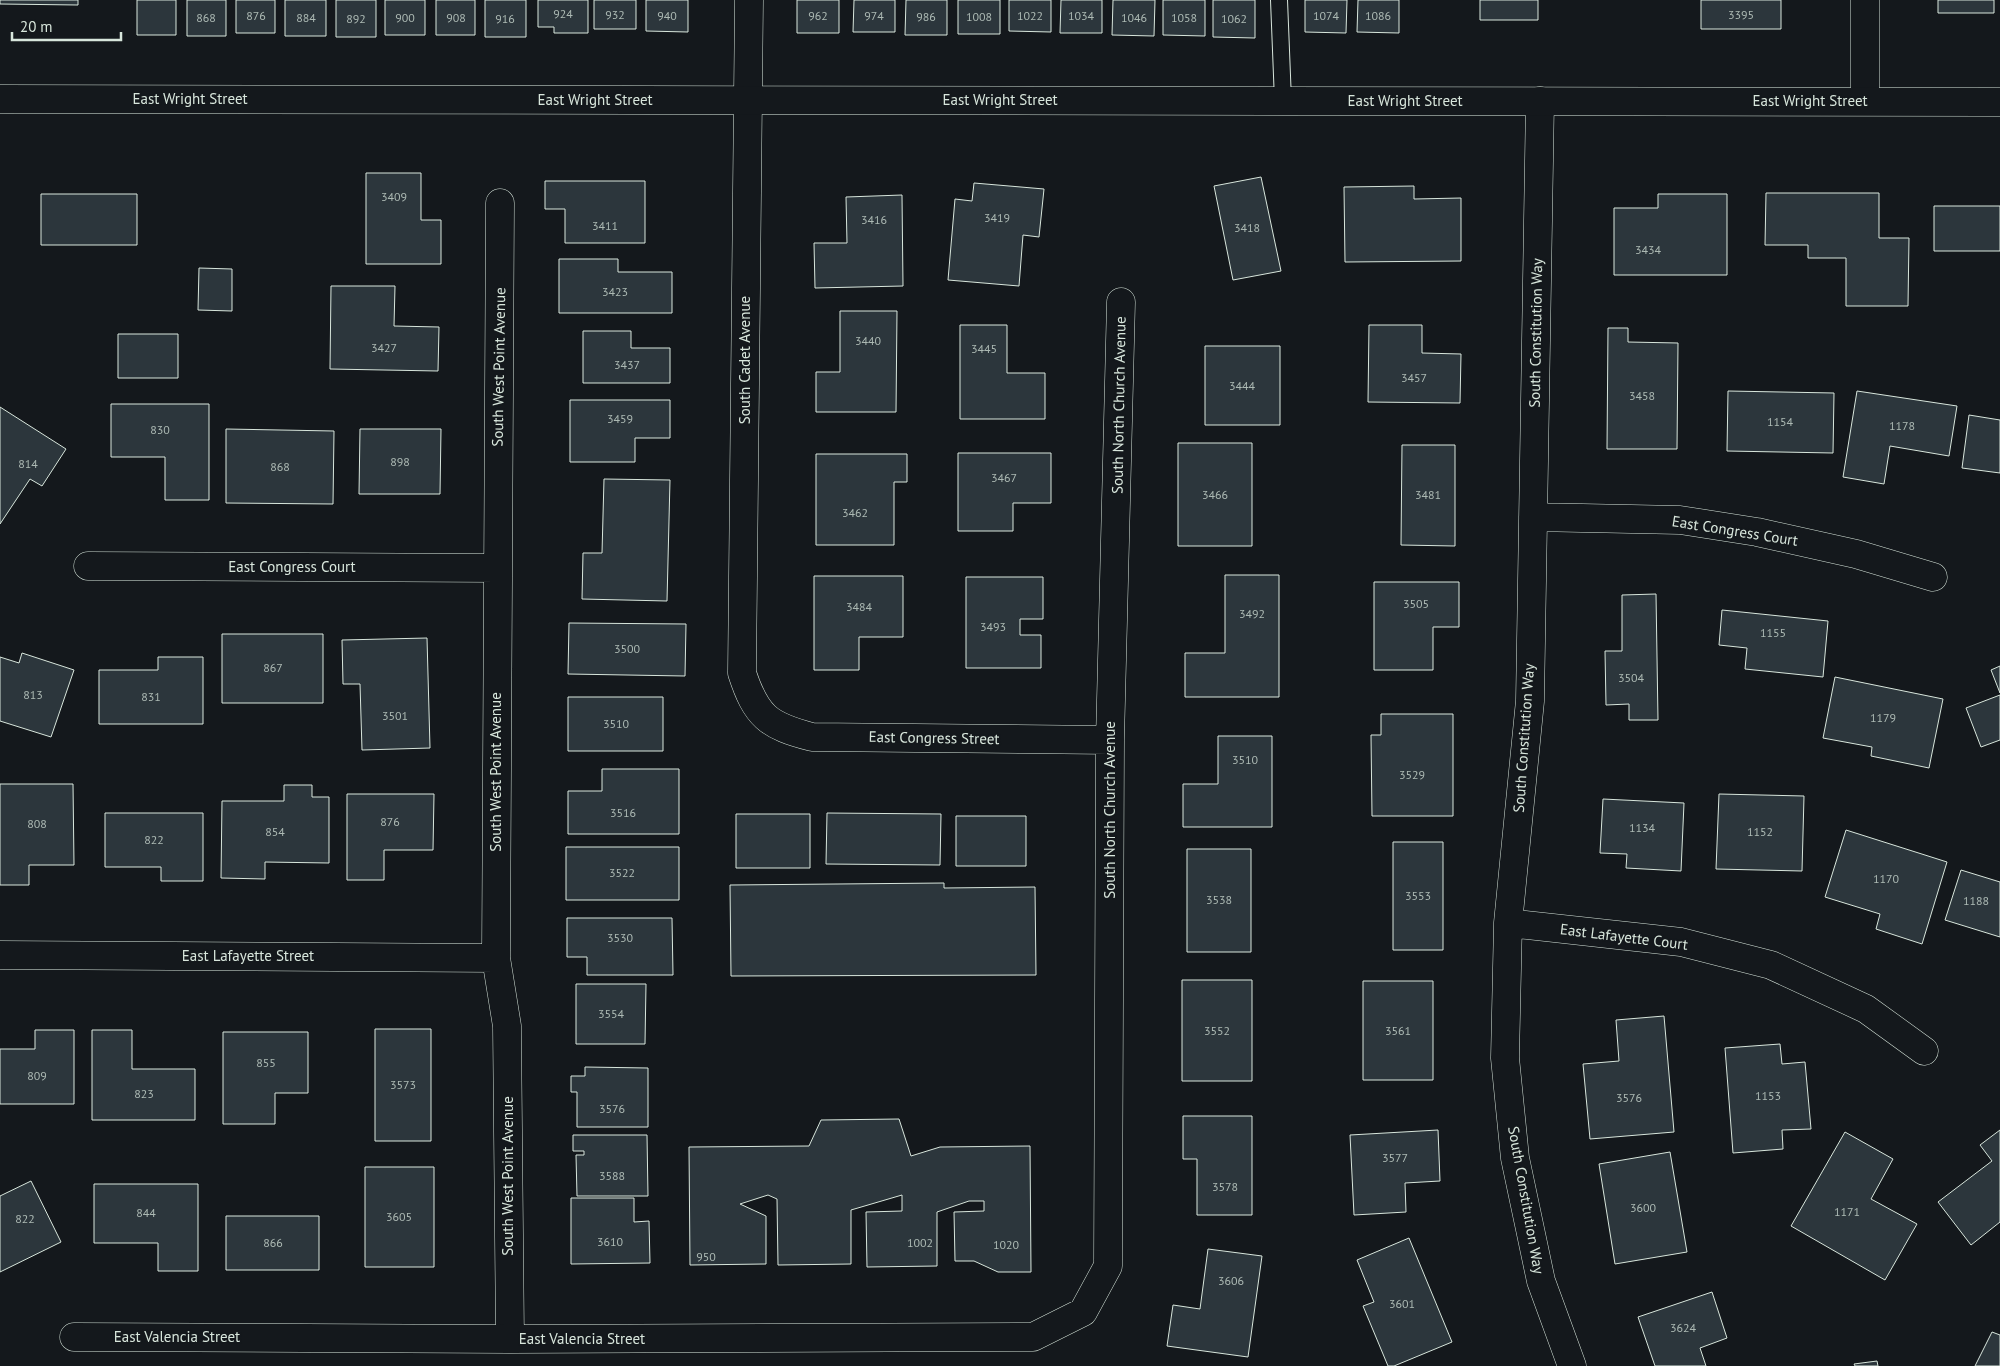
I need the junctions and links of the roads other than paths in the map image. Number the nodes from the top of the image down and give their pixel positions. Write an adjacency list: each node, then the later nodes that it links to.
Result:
1 (749, 0): 5 (street, South Cadet Avenue)
2 (1279, 0): 6 (lane)
3 (1865, 0): 8 (street)
4 (0, 99): 5 (street, East Wright Street)
5 (747, 100): 6 (street, East Wright Street); 16 (street, South Cadet Avenue)
6 (1283, 101): 7 (street, East Wright Street)
7 (1540, 101): 8 (street, East Wright Street); 12 (street, South Constitution Way)
8 (1865, 101): 9 (street, East Wright Street)
9 (2000, 102)
10 (500, 203): 14 (street, South West Point Avenue)
11 (1121, 302): 17 (street, South North Church Avenue)
12 (1533, 517): 15 (street, East Congress Court); 18 (street, South Constitution Way)
13 (88, 566): 14 (street, East Congress Court)
14 (497, 568): 20 (street, South West Point Avenue)
15 (1933, 577)
16 (762, 716): 17 (street, East Congress Street)
17 (1110, 740): 22 (street, South North Church Avenue)
18 (1508, 923): 21 (street, East Lafayette Court); 25 (street, South Constitution Way)
19 (0, 955): 20 (street, East Lafayette Street)
20 (496, 958): 24 (street, South West Point Avenue)
21 (1924, 1051)
22 (1083, 1312): 24 (street, East Valencia Street)
23 (74, 1336): 24 (street, East Valencia Street)
24 (510, 1339)
25 (1572, 1366)

